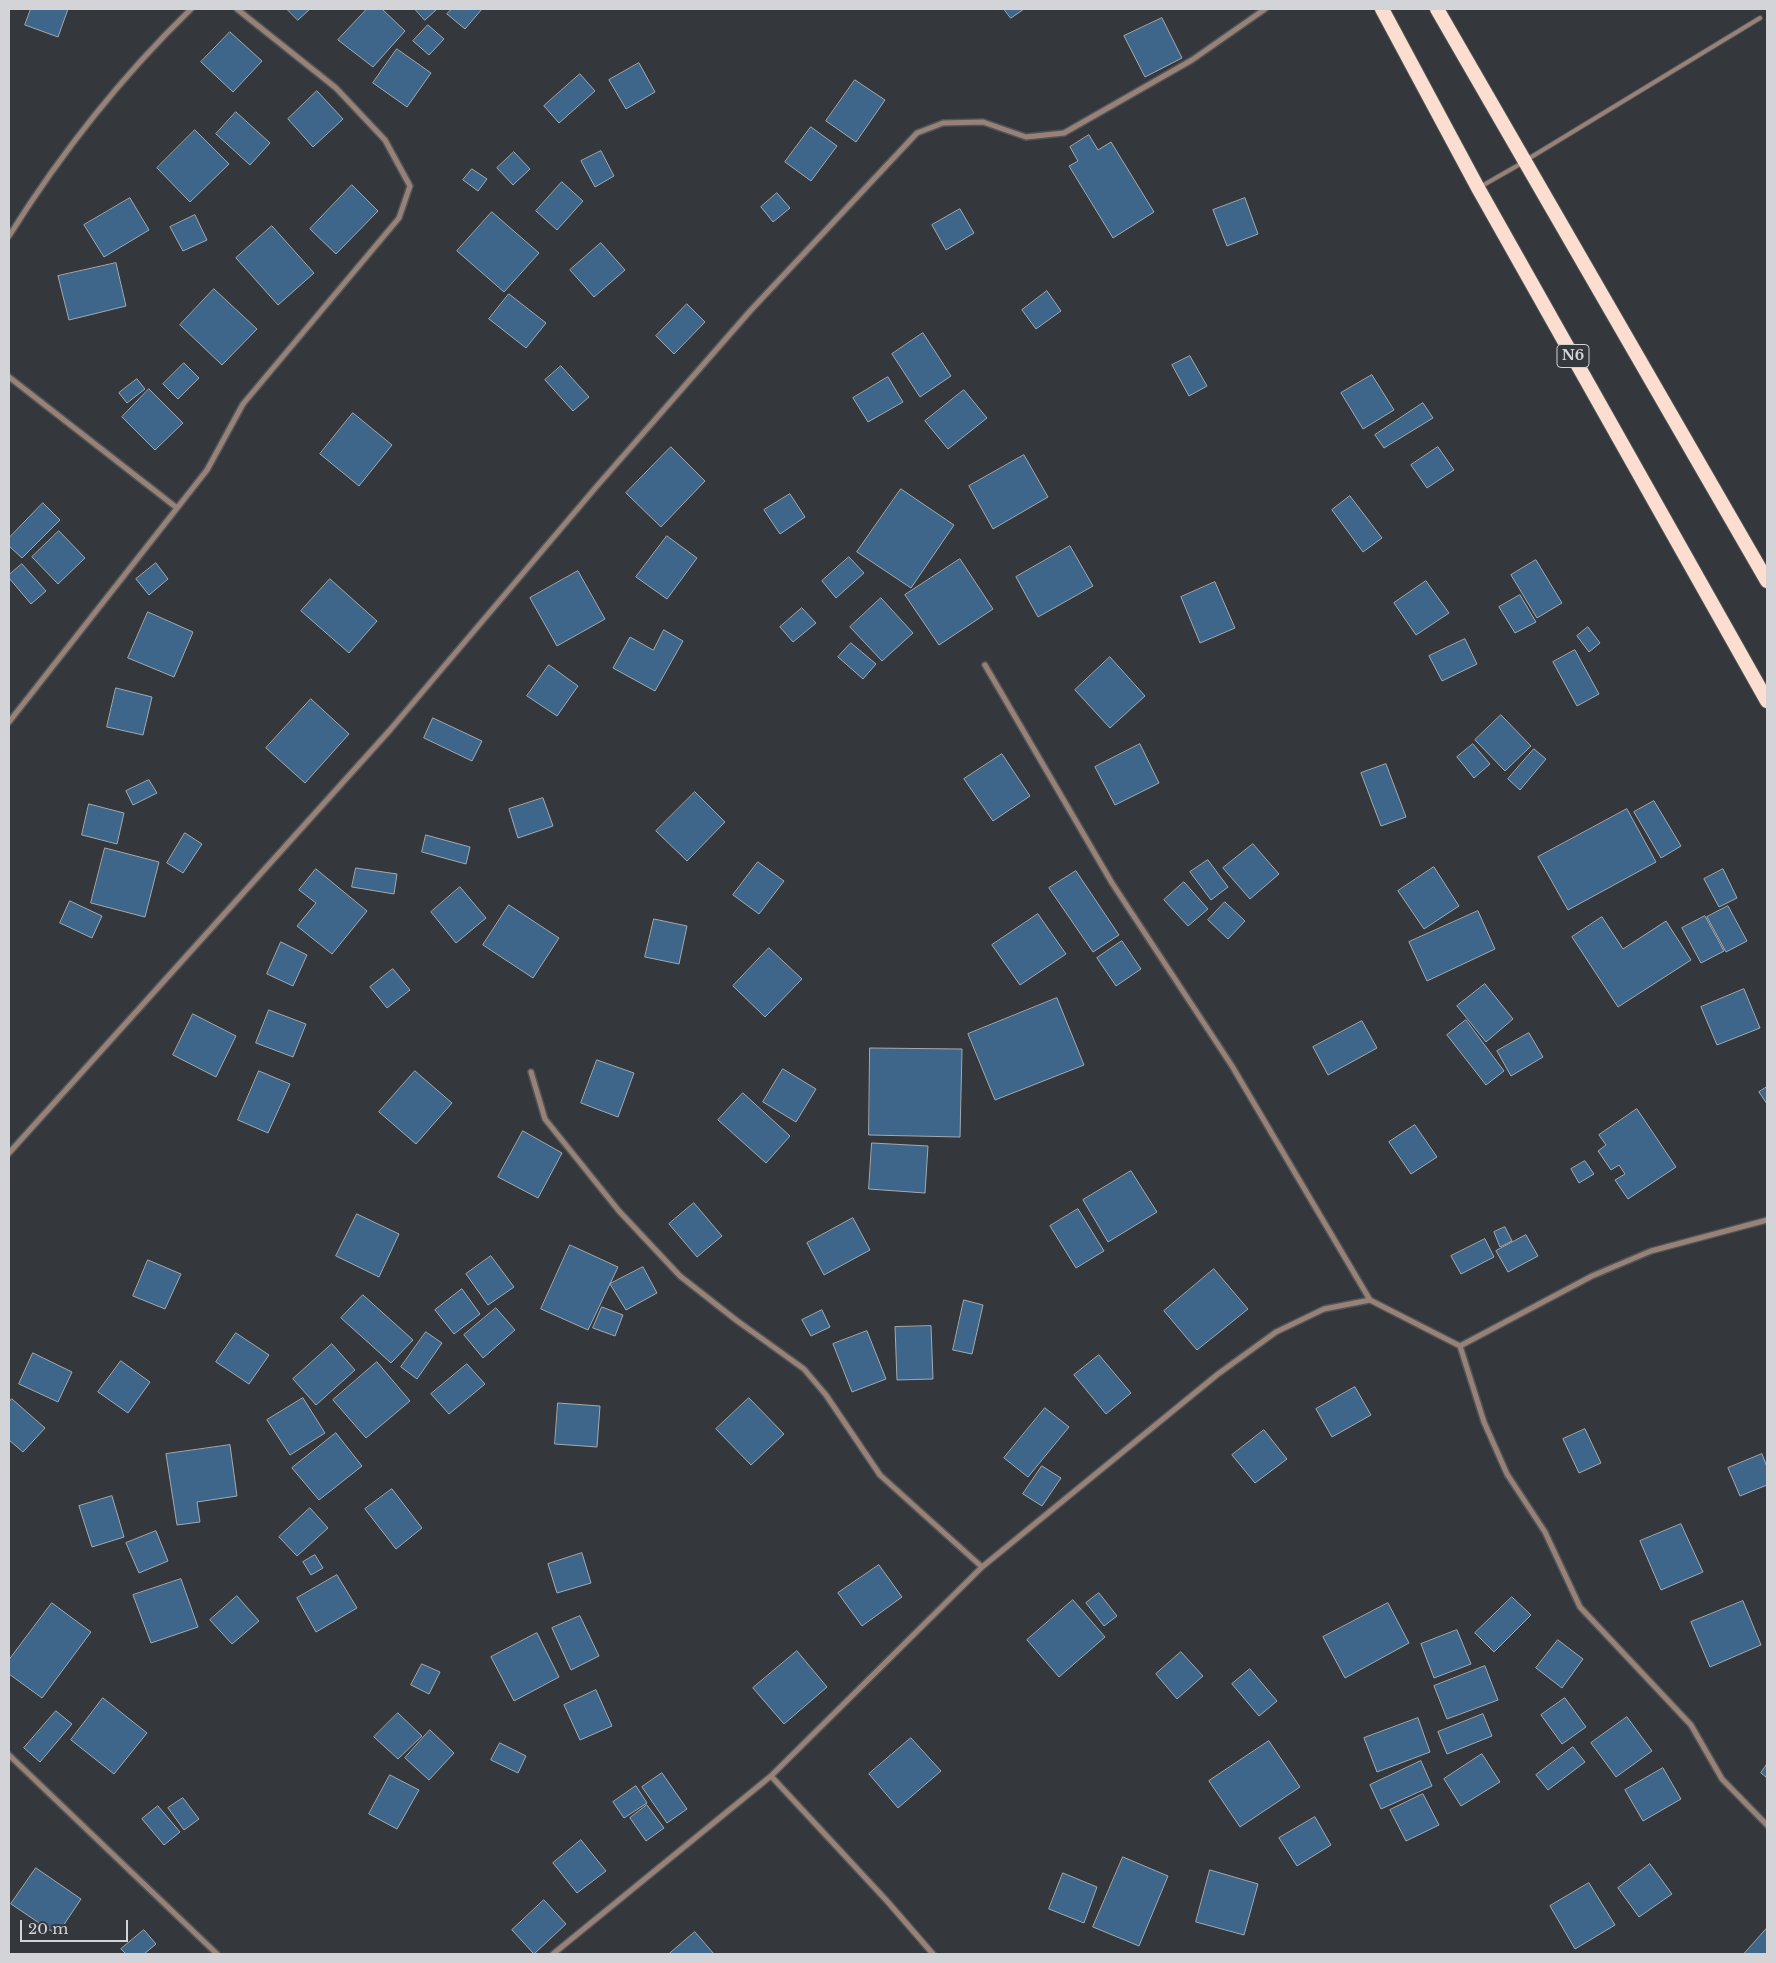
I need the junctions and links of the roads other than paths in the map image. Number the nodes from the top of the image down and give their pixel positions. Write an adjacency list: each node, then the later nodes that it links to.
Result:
1 (191, 9): 9 (street)
2 (237, 9): 11 (street)
3 (1265, 9): 17 (street)
4 (1382, 9): 8 (highway, N6)
5 (1437, 9): 7 (highway)
6 (1760, 18): 7 (lane)
7 (1525, 160): 8 (lane); 12 (highway)
8 (1478, 188): 14 (highway, N6)
9 (9, 236)
10 (9, 377): 11 (street)
11 (177, 508): 15 (street)
12 (1767, 582)
13 (985, 665): 19 (street)
14 (1767, 701)
15 (9, 722)
16 (531, 1072): 21 (street)
17 (9, 1153)
18 (1767, 1220): 20 (street)
19 (1370, 1300): 20 (street); 21 (street)
20 (1460, 1346): 24 (street)
21 (982, 1567): 23 (street)
22 (9, 1755): 25 (street)
23 (771, 1776): 26 (street); 27 (street)
24 (1767, 1825)
25 (217, 1954)
26 (553, 1954)
27 (933, 1954)

